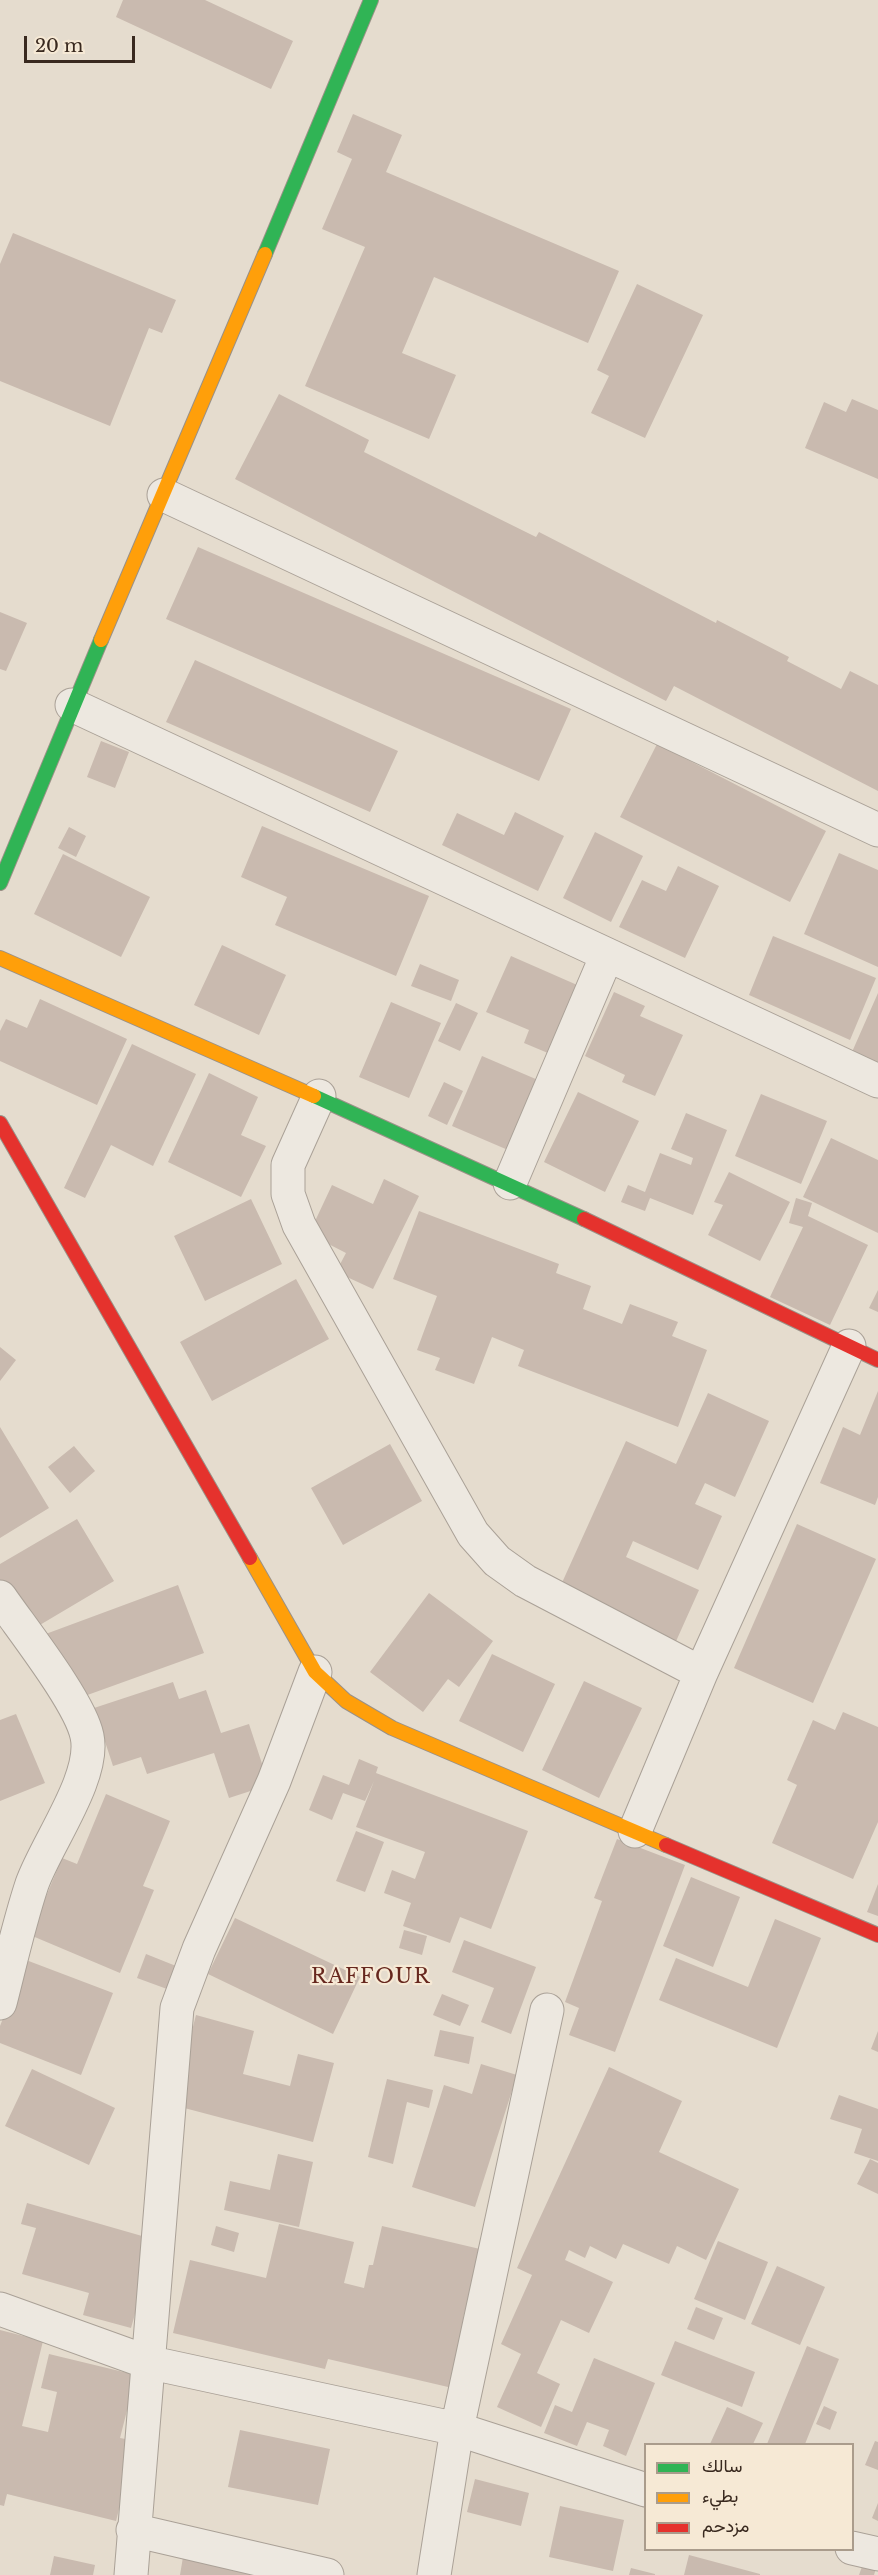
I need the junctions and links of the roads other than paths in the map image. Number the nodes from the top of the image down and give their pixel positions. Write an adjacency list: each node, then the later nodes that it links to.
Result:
1 (371, 0): 2 (street)
2 (164, 495): 3 (street); 4 (street)
3 (72, 705): 5 (street); 6 (street)
4 (878, 830)
5 (0, 883)
6 (607, 955): 8 (street); 11 (street)
7 (0, 958): 9 (street)
8 (878, 1081)
9 (319, 1096): 11 (street); 16 (street)
10 (0, 1123): 15 (street)
11 (510, 1183): 12 (street)
12 (849, 1346): 13 (street); 16 (street)
13 (878, 1360)
14 (0, 1597): 19 (street)
15 (315, 1672): 17 (street); 22 (street)
16 (701, 1673): 17 (street)
17 (635, 1831): 18 (street)
18 (878, 1935)
19 (0, 2003)
20 (547, 2010): 23 (street)
21 (0, 2309): 22 (street)
22 (147, 2362): 23 (street); 25 (street)
23 (457, 2428): 24 (street); 30 (street)
24 (644, 2490)
25 (134, 2530): 28 (street); 29 (street)
26 (854, 2548): 27 (street)
27 (878, 2554)
28 (131, 2575)
29 (327, 2575)
30 (434, 2575)

